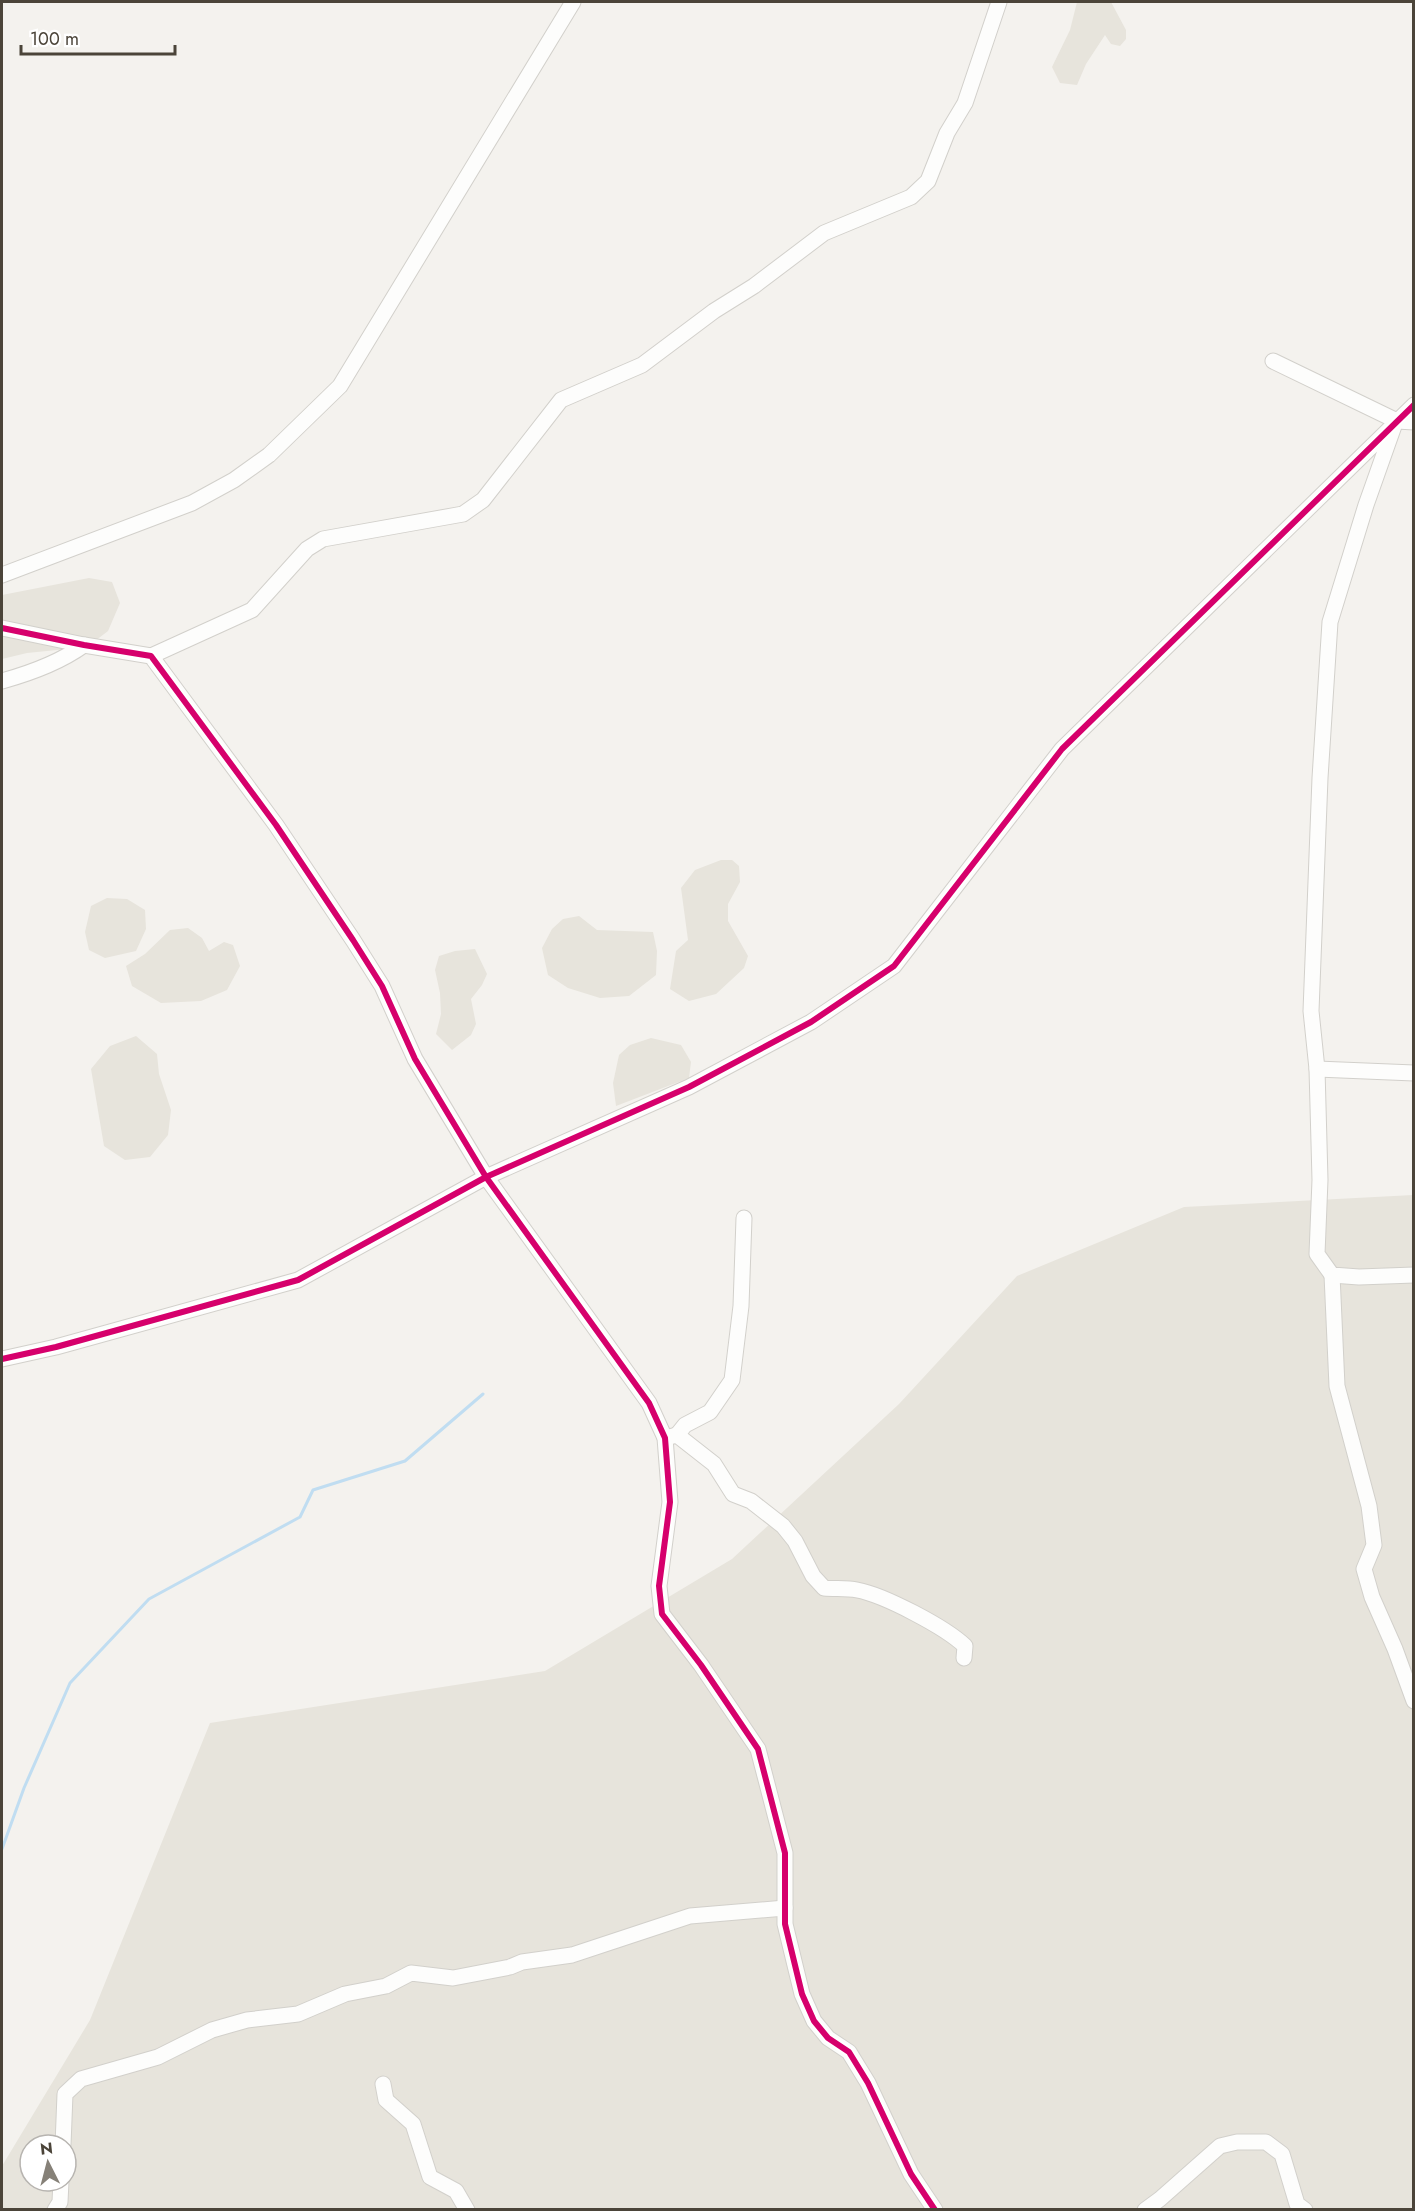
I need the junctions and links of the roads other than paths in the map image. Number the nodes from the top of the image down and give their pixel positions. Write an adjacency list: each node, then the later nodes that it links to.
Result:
1 (573, 2): 7 (street)
2 (999, 2): 10 (street)
3 (1274, 361): 5 (street)
4 (1413, 405): 5 (street)
5 (1396, 421): 6 (street); 12 (street); 14 (street)
6 (1413, 422)
7 (2, 575)
8 (2, 628): 9 (street)
9 (84, 645): 10 (street); 11 (street)
10 (151, 656): 14 (street)
11 (2, 681)
12 (1317, 1069): 13 (street); 16 (street)
13 (1413, 1073)
14 (486, 1177): 18 (street); 19 (street)
15 (744, 1218): 19 (street)
16 (1332, 1275): 17 (street); 21 (street)
17 (1413, 1275)
18 (2, 1359)
19 (671, 1437): 20 (street); 22 (street)
20 (964, 1658)
21 (1413, 1701)
22 (785, 1908): 24 (street); 28 (street)
23 (383, 2084): 27 (street)
24 (63, 2133)
25 (60, 2193): 26 (street)
26 (55, 2210)
27 (467, 2210)
28 (935, 2210)
29 (1145, 2210): 30 (street)
30 (1305, 2210)

